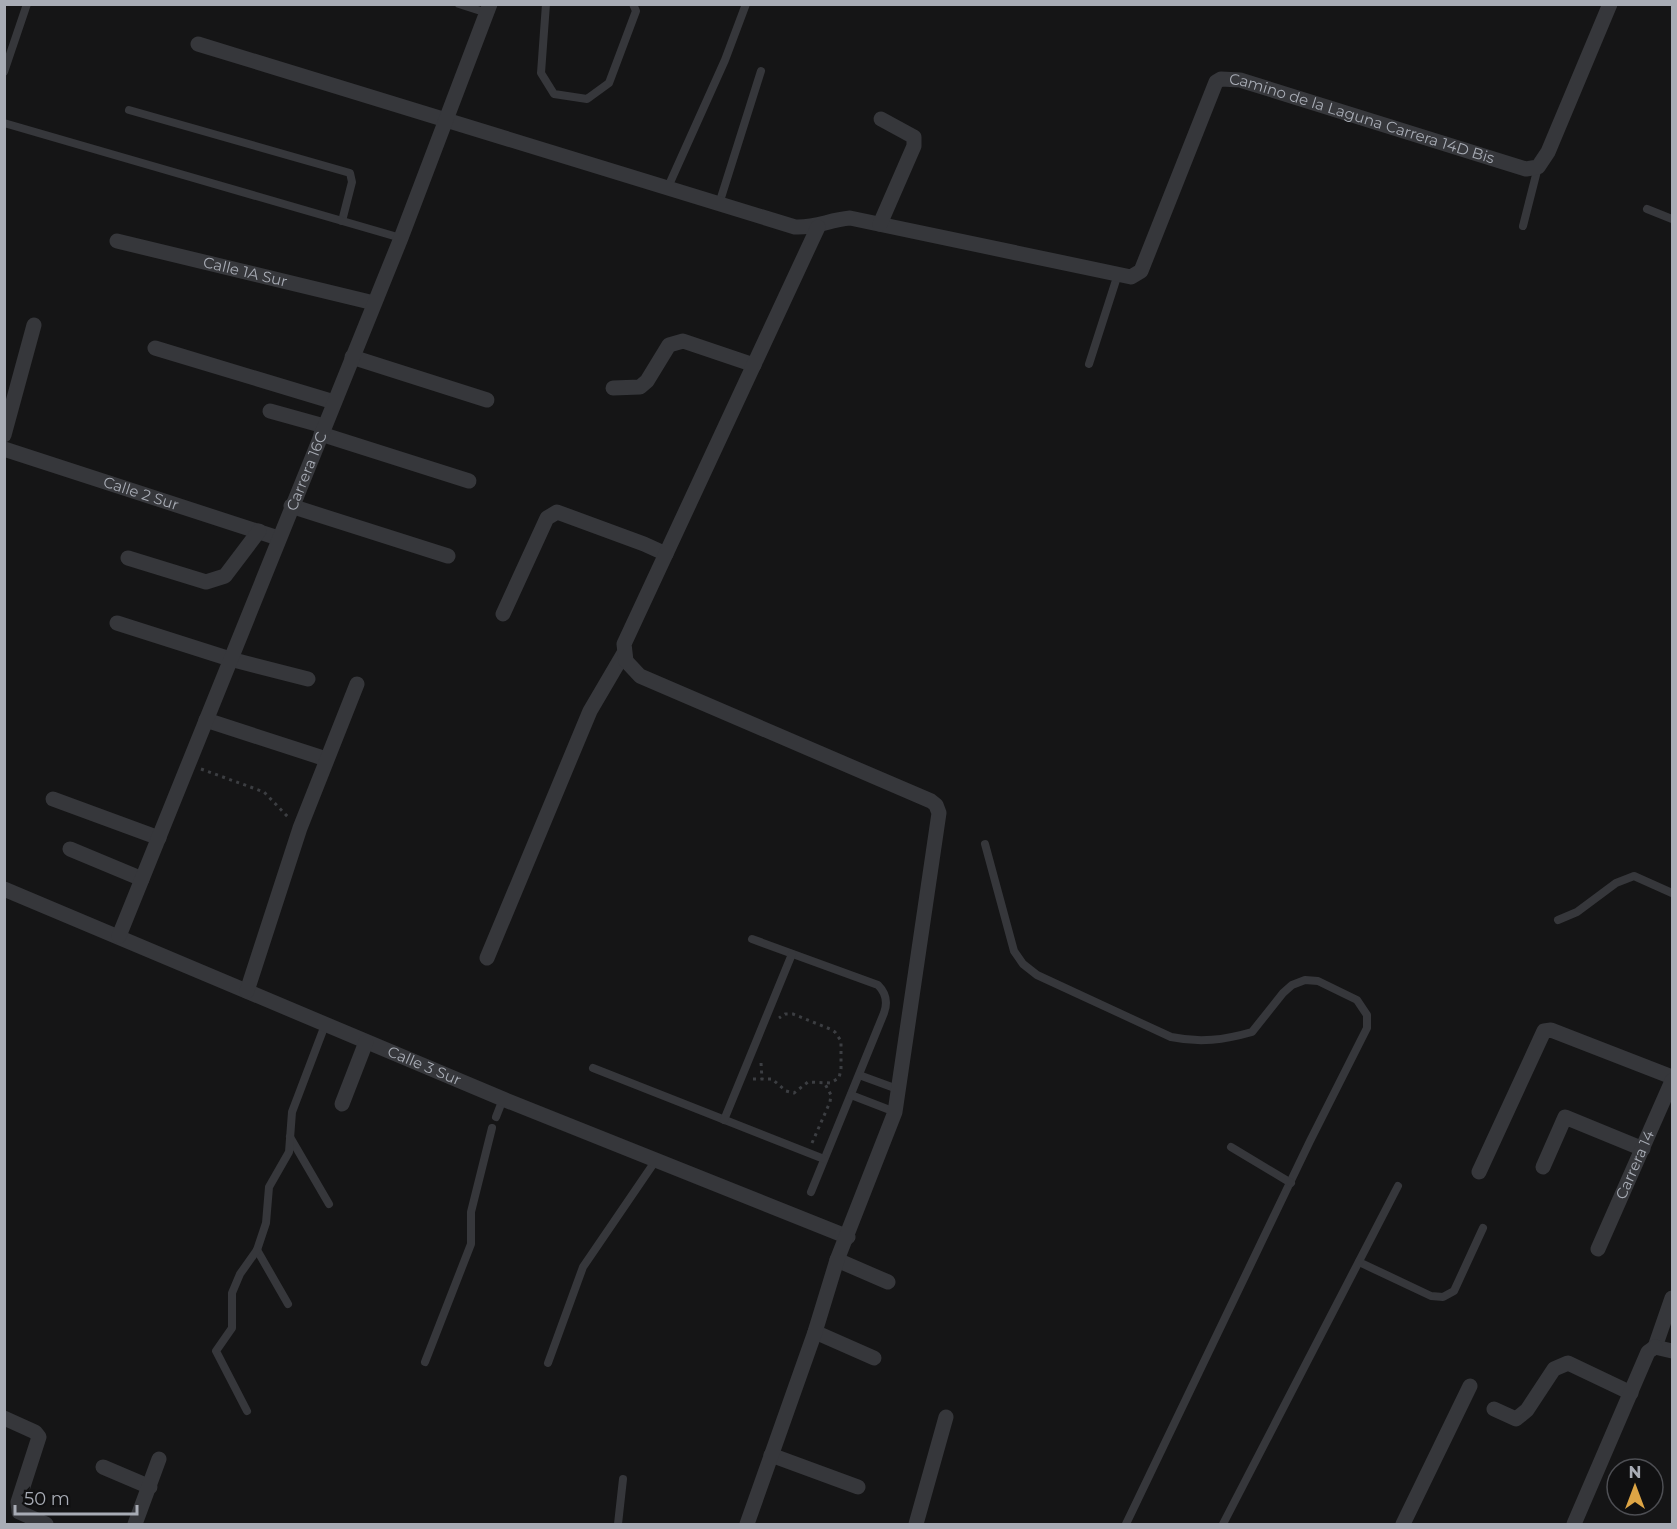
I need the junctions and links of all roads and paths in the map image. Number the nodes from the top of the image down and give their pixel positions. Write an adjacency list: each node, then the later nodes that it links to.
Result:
1 (27, 4): 10 (lane)
2 (459, 4): 7 (lane)
3 (546, 4): 4 (lane)
4 (633, 4)
5 (746, 4): 16 (lane)
6 (1610, 4): 15 (street)
7 (488, 9): 13 (street, Carrera 16C)
8 (198, 44): 13 (street)
9 (761, 71): 17 (lane)
10 (4, 72)
11 (129, 110): 20 (lane)
12 (881, 119): 21 (street)
13 (444, 120): 16 (street); 24 (street, Carrera 16C)
14 (4, 123): 20 (lane)
15 (1538, 167): 22 (lane); 26 (street, Camino de la Laguna Carrera 14D Bis)
16 (668, 187): 17 (street)
17 (719, 204): 23 (street)
18 (1647, 209): 19 (lane)
19 (1672, 219)
20 (342, 221): 24 (lane)
21 (880, 224): 23 (street); 26 (street)
22 (1523, 226)
23 (818, 227): 32 (street)
24 (401, 238): 27 (street, Carrera 16C)
25 (117, 241): 27 (street, Calle 1A Sur)
26 (1118, 274): 31 (lane)
27 (374, 303): 30 (street, Carrera 16C)
28 (34, 325): 38 (street)
29 (155, 348): 35 (street)
30 (352, 357): 34 (street); 35 (street, Carrera 16C)
31 (1089, 363)
32 (754, 365): 33 (street); 44 (street)
33 (613, 388)
34 (487, 400)
35 (334, 402): 37 (street, Carrera 16C)
36 (270, 411): 37 (street)
37 (322, 430): 40 (street); 41 (street, Carrera 16C)
38 (4, 435)
39 (4, 449): 42 (street, Calle 2 Sur)
40 (469, 481)
41 (291, 506): 43 (street, Carrera 16C); 45 (street)
42 (259, 531): 43 (street, Calle 2 Sur); 46 (street)
43 (278, 538): 50 (street, Carrera 16C)
44 (666, 554): 47 (street); 49 (street)
45 (448, 556)
46 (128, 558)
47 (503, 614)
48 (117, 623): 50 (street)
49 (624, 653): 68 (street); 80 (street)
50 (230, 659): 51 (street); 53 (street, Carrera 16C)
51 (308, 680)
52 (357, 684): 54 (street)
53 (206, 720): 54 (street); 55 (street, Carrera 16C)
54 (326, 759): 57 (street)
55 (188, 764): 57 (path); 58 (street, Carrera 16C)
56 (53, 799): 58 (street)
57 (300, 828): 69 (street)
58 (159, 838): 61 (street, Carrera 16C)
59 (985, 844): 96 (lane)
60 (70, 849): 61 (street)
61 (142, 879): 65 (street, Carrera 16C)
62 (4, 889): 65 (street, Calle 3 Sur)
63 (1672, 892): 64 (lane)
64 (1558, 920)
65 (119, 936): 69 (street, Calle 3 Sur)
66 (752, 939): 67 (lane)
67 (792, 954): 75 (lane); 76 (lane)
68 (487, 958)
69 (247, 991): 71 (street, Calle 3 Sur)
70 (776, 1022): 79 (path)
71 (325, 1025): 72 (street, Calle 3 Sur); 88 (lane)
72 (366, 1042): 82 (street, Calle 3 Sur); 83 (street)
73 (761, 1061): 77 (path)
74 (593, 1068): 86 (lane)
75 (859, 1075): 80 (lane); 81 (lane)
76 (742, 1079): 77 (path); 86 (lane)
77 (762, 1079): 79 (path)
78 (1672, 1079): 90 (street, Carrera 14); 95 (street)
79 (825, 1084): 91 (path)
80 (900, 1090): 84 (street)
81 (851, 1095): 84 (lane); 92 (lane)
82 (503, 1099): 85 (lane); 93 (street, Calle 3 Sur)
83 (342, 1104)
84 (895, 1112): 101 (street)
85 (496, 1117)
86 (724, 1120): 91 (lane)
87 (492, 1128): 113 (lane)
88 (290, 1135): 99 (lane); 103 (lane)
89 (1231, 1147): 96 (lane)
90 (1643, 1149): 94 (street); 102 (street, Carrera 14)
91 (808, 1152): 92 (lane)
92 (824, 1159): 98 (lane)
93 (656, 1160): 101 (street, Calle 3 Sur); 114 (lane)
94 (1543, 1167)
95 (1479, 1172)
96 (1291, 1183): 132 (lane)
97 (1398, 1186): 105 (lane)
98 (811, 1192)
99 (329, 1204)
100 (1483, 1228): 105 (lane)
101 (848, 1237): 104 (street)
102 (1598, 1249)
103 (257, 1250): 108 (lane); 118 (lane)
104 (837, 1260): 106 (street); 109 (street)
105 (1359, 1262): 133 (lane)
106 (888, 1282)
107 (1672, 1299): 110 (street)
108 (288, 1304)
109 (814, 1332): 112 (street); 121 (street)
110 (1655, 1347): 111 (street); 116 (street)
111 (1672, 1351)
112 (874, 1358)
113 (425, 1362)
114 (548, 1363)
115 (1470, 1386): 134 (street)
116 (1631, 1393): 117 (street); 135 (street)
117 (1494, 1408)
118 (247, 1411)
119 (946, 1417): 131 (street)
120 (4, 1418): 127 (street)
121 (771, 1455): 126 (street); 130 (street)
122 (159, 1459): 125 (street)
123 (103, 1467): 125 (street)
124 (622, 1479): 129 (lane)
125 (150, 1487): 128 (street)
126 (858, 1487)
127 (46, 1524)
128 (135, 1524)
129 (618, 1524)
130 (747, 1524)
131 (916, 1524)
132 (1126, 1524)
133 (1223, 1524)
134 (1403, 1524)
135 (1574, 1524)

